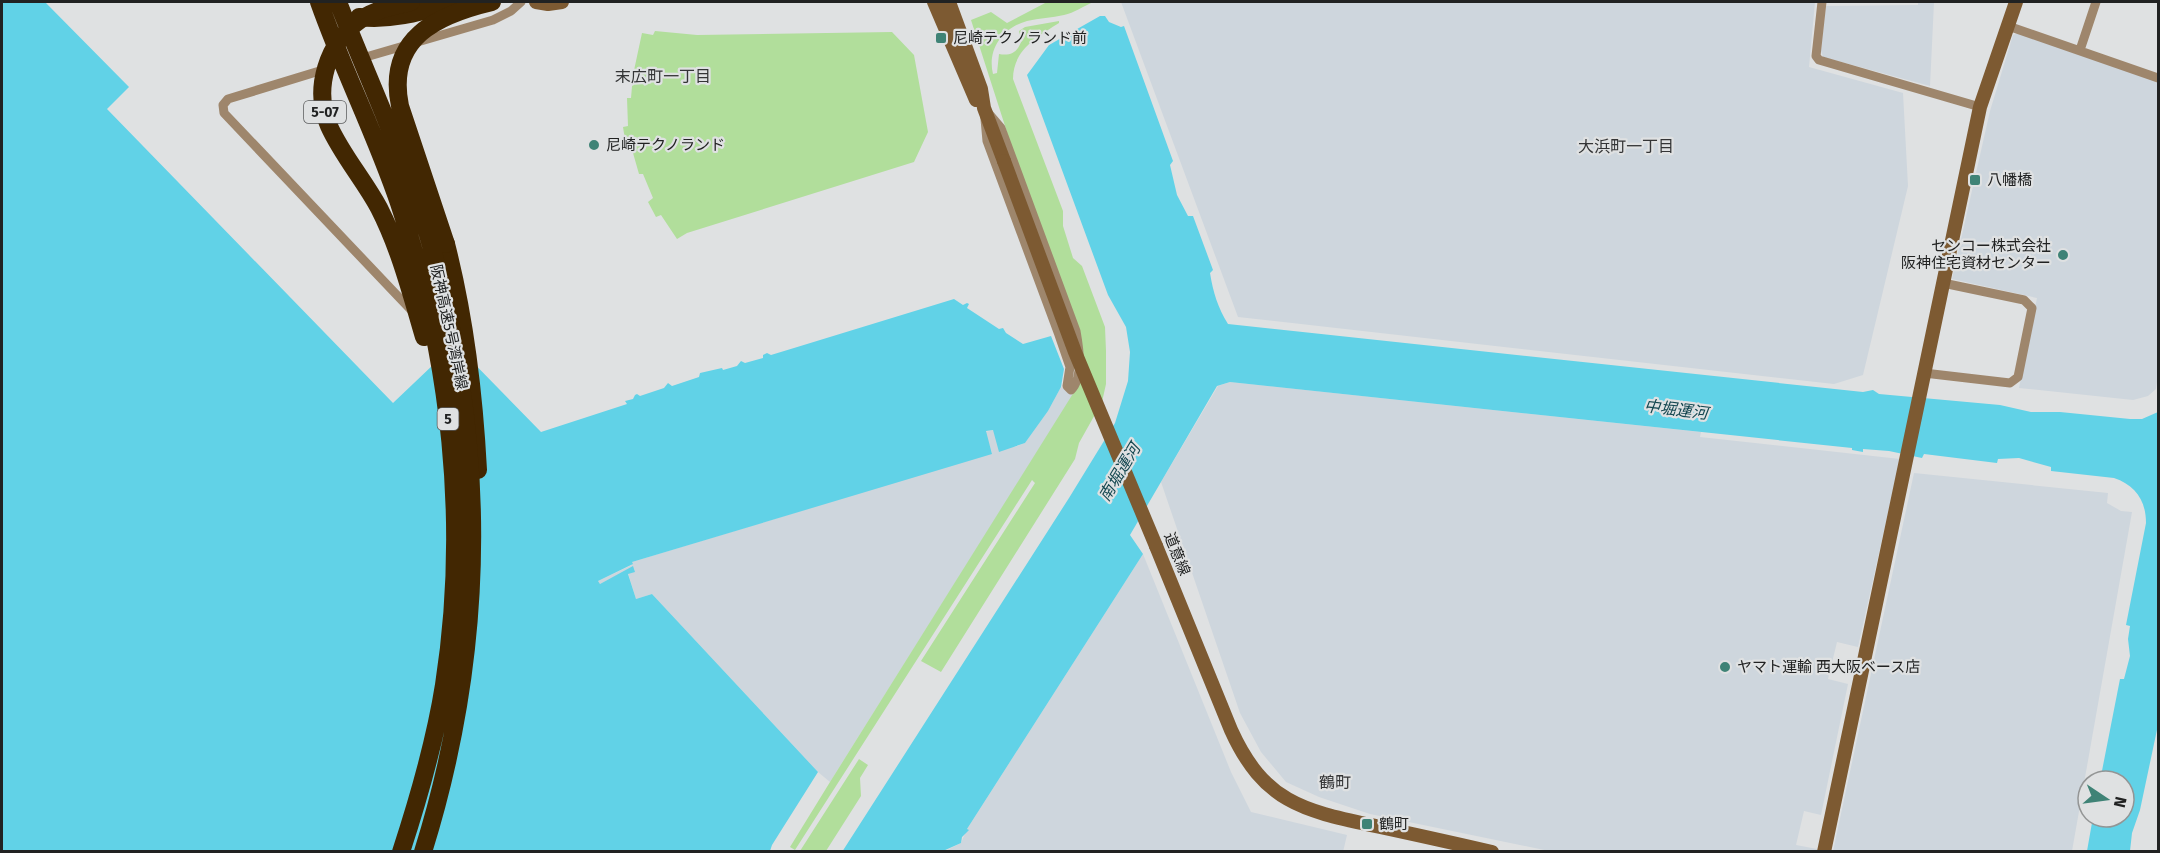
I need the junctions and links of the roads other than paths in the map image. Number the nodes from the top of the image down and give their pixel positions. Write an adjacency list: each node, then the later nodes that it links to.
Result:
1 (320, 2): 4 (highway, bridge); 22 (highway, 阪神高速5号湾岸線 / 5, bridge)
2 (338, 2): 23 (highway, 阪神高速5号湾岸線 / 5, bridge)
3 (411, 2): 22 (highway, 5-07, bridge)
4 (457, 2)
5 (492, 2): 23 (highway, bridge)
6 (521, 2): 20 (street)
7 (536, 2): 8 (street)
8 (562, 2)
9 (934, 2): 18 (street, 道意線)
10 (949, 2): 18 (street, 道意線)
11 (1822, 2): 17 (street)
12 (2016, 2): 14 (street)
13 (2096, 2): 15 (street)
14 (2007, 26): 15 (street); 17 (street)
15 (2080, 50): 16 (street)
16 (2158, 78)
17 (1980, 107): 19 (street)
18 (984, 108): 18 (street); 26 (street, 道意線, bridge)
19 (1943, 283): 21 (street); 21 (street)
20 (441, 341)
21 (1924, 374): 27 (street)
22 (453, 476): 24 (highway, 阪神高速5号湾岸線 / 5, bridge)
23 (473, 552): 25 (highway, 阪神高速5号湾岸線 / 5, bridge)
24 (400, 852)
25 (423, 852)
26 (1492, 852)
27 (1824, 852)

